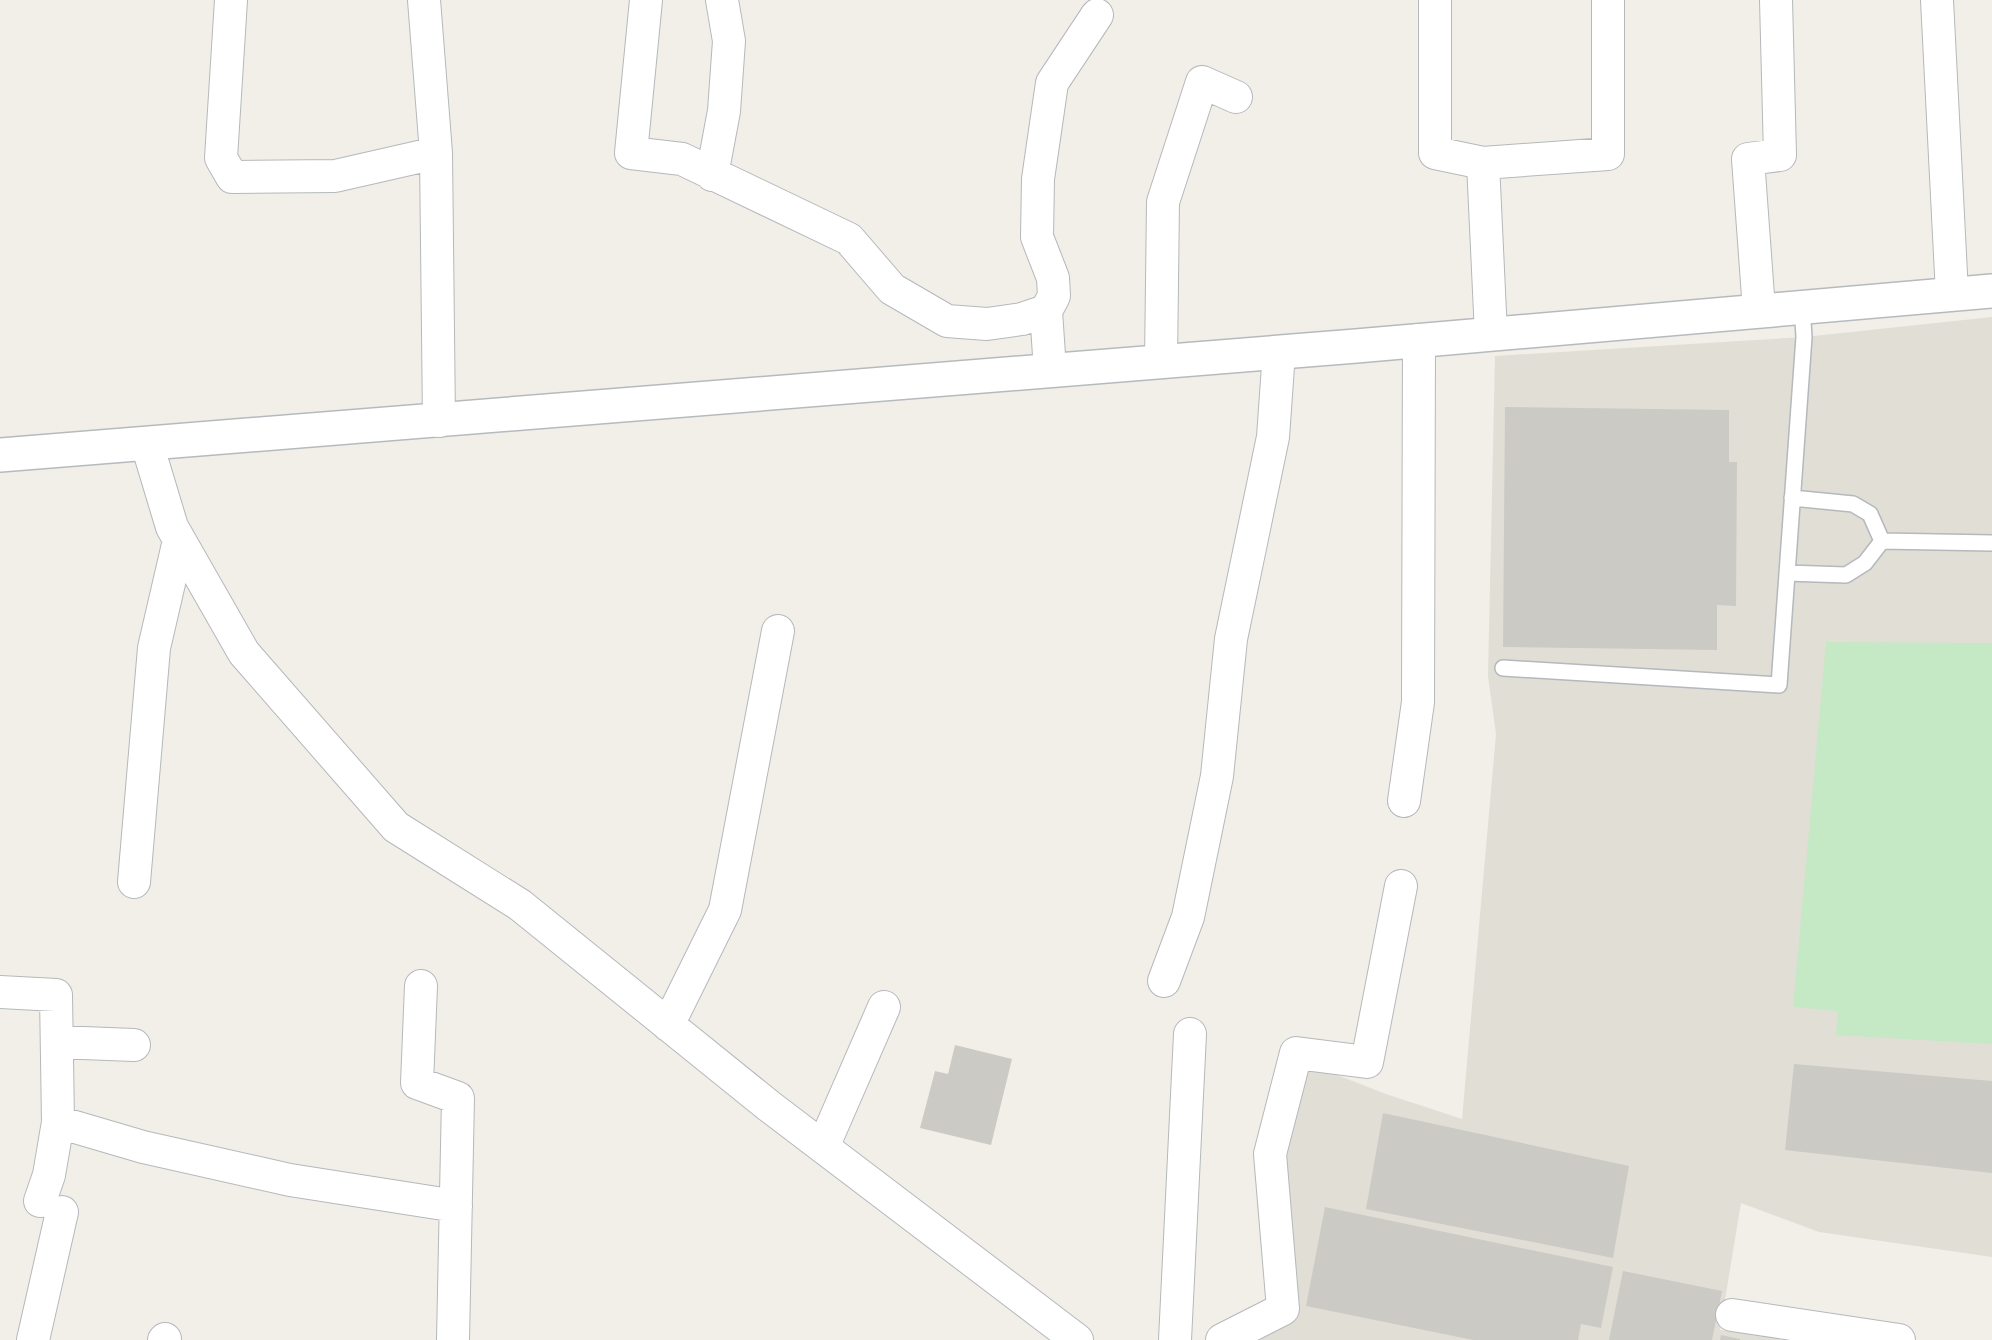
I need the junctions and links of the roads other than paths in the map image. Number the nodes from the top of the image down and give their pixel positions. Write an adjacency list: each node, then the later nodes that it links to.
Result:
1 (231, 0): 11 (street)
2 (424, 0): 11 (street)
3 (646, 0): 13 (street)
4 (722, 0): 13 (street)
5 (1435, 0): 12 (street)
6 (1608, 0): 12 (street)
7 (1776, 0): 18 (street)
8 (1937, 0): 15 (street)
9 (1097, 15): 17 (street)
10 (1236, 97): 22 (street)
11 (436, 153): 24 (street)
12 (1483, 163): 19 (street)
13 (712, 175): 17 (street)
14 (1992, 291): 15 (main road)
15 (1952, 294): 16 (main road)
16 (1802, 307): 18 (main road); 27 (lane)
17 (1046, 310): 23 (street)
18 (1760, 310): 19 (main road)
19 (1491, 334): 20 (main road)
20 (1419, 340): 21 (main road); 34 (street)
21 (1279, 352): 22 (main road); 37 (street)
22 (1161, 361): 23 (main road)
23 (1050, 370): 24 (main road)
24 (439, 421): 25 (main road)
25 (147, 444): 26 (main road); 28 (street)
26 (0, 455)
27 (1792, 498): 29 (lane); 31 (lane)
28 (179, 540): 35 (street); 41 (street)
29 (1882, 541): 30 (lane); 31 (lane)
30 (1992, 543)
31 (1787, 573): 33 (lane)
32 (778, 631): 41 (street)
33 (1503, 668)
34 (1404, 801)
35 (134, 882)
36 (1401, 886): 53 (street)
37 (1164, 981)
38 (421, 986): 47 (street)
39 (0, 992): 43 (street)
40 (884, 1007): 46 (street)
41 (668, 1025): 46 (street)
42 (1190, 1034): 52 (street)
43 (57, 1042): 44 (street); 45 (street)
44 (134, 1045)
45 (58, 1122): 47 (street); 49 (street)
46 (823, 1147): 51 (street)
47 (456, 1206): 50 (street)
48 (1732, 1315): 54 (street)
49 (33, 1340)
50 (453, 1340)
51 (1077, 1340)
52 (1175, 1340)
53 (1222, 1340)
54 (1899, 1340)

